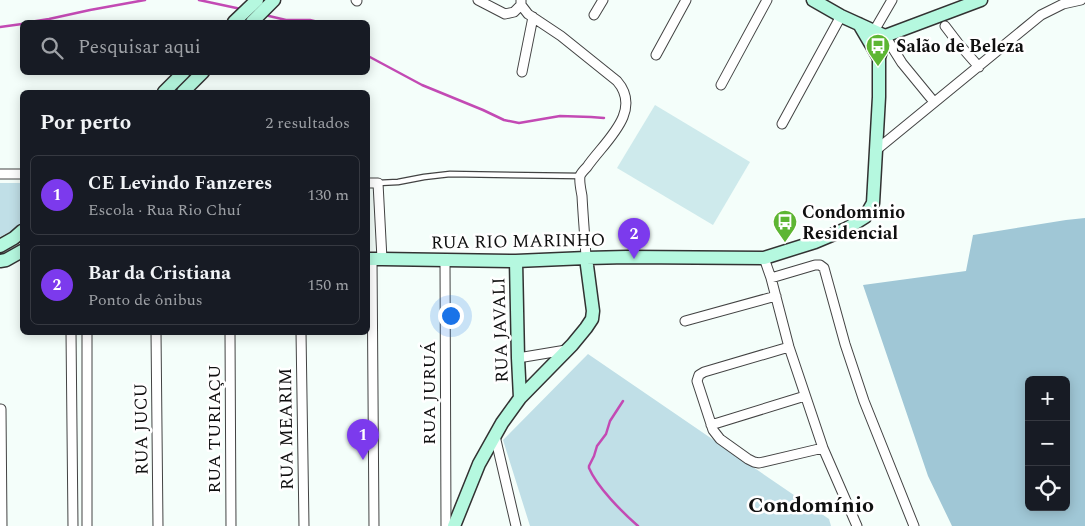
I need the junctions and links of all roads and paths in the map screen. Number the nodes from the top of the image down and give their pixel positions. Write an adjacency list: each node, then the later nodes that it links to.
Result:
1 (257, 0): 15 (street)
2 (274, 0): 16 (street)
3 (478, 0): 11 (street)
4 (603, 0): 12 (street)
5 (686, 0): 20 (street)
6 (767, 0): 26 (street)
7 (813, 0): 13 (street)
8 (892, 0): 19 (street)
9 (980, 0): 19 (street)
10 (1081, 0): 22 (street)
11 (521, 2): 14 (street)
12 (594, 16)
13 (841, 16): 17 (street); 30 (street)
14 (533, 17): 23 (street); 34 (street)
15 (236, 20)
16 (254, 20)
17 (859, 24): 19 (street); 21 (street)
18 (945, 26): 22 (street)
19 (879, 33): 21 (street, RUA RIO MARINHO); 29 (street)
20 (656, 55)
21 (879, 58): 31 (street, RUA RIO MARINHO)
22 (979, 67): 29 (street)
23 (522, 72)
24 (181, 75): 27 (street)
25 (200, 75): 28 (street)
26 (722, 85)
27 (166, 90)
28 (185, 90)
29 (934, 102): 31 (street)
30 (782, 124)
31 (875, 151): 41 (street, RUA RIO MARINHO)
32 (0, 174): 33 (street)
33 (20, 174)
34 (580, 176): 36 (lane); 40 (street)
35 (370, 183): 36 (street)
36 (378, 183): 42 (street)
37 (20, 233): 38 (street)
38 (0, 246)
39 (20, 252): 44 (street)
40 (586, 258): 41 (street, RUA RIO MARINHO); 46 (street, RUA RIO MARINHO); 56 (street)
41 (764, 258): 47 (street)
42 (374, 259): 43 (street, RUA RIO MARINHO); 70 (street)
43 (446, 260): 46 (street, RUA RIO MARINHO); 71 (street, RUA JURUÁ)
44 (3, 261): 45 (street)
45 (20, 261)
46 (516, 261): 57 (street, RUA JAVALI)
47 (771, 278): 48 (street); 75 (street)
48 (776, 296): 49 (street); 55 (street)
49 (685, 321)
50 (71, 335): 65 (street)
51 (87, 335): 66 (street)
52 (156, 335): 67 (street, RUA JUCU)
53 (230, 335): 68 (street, RUA TURIAÇU)
54 (302, 335): 69 (street, RUA MEARIM)
55 (790, 347): 58 (street); 61 (street)
56 (566, 350): 57 (street); 59 (street)
57 (518, 358): 59 (street, RUA JAVALI)
58 (805, 396): 61 (street); 63 (street)
59 (520, 398): 62 (street)
60 (1, 409): 64 (street)
61 (711, 425): 63 (street)
62 (495, 436): 72 (street); 73 (street)
63 (823, 448): 74 (street)
64 (2, 526)
65 (73, 526)
66 (86, 526)
67 (158, 526)
68 (231, 526)
69 (304, 526)
70 (374, 526)
71 (446, 526)
72 (454, 526)
73 (516, 526)
74 (857, 526)
75 (914, 526)

